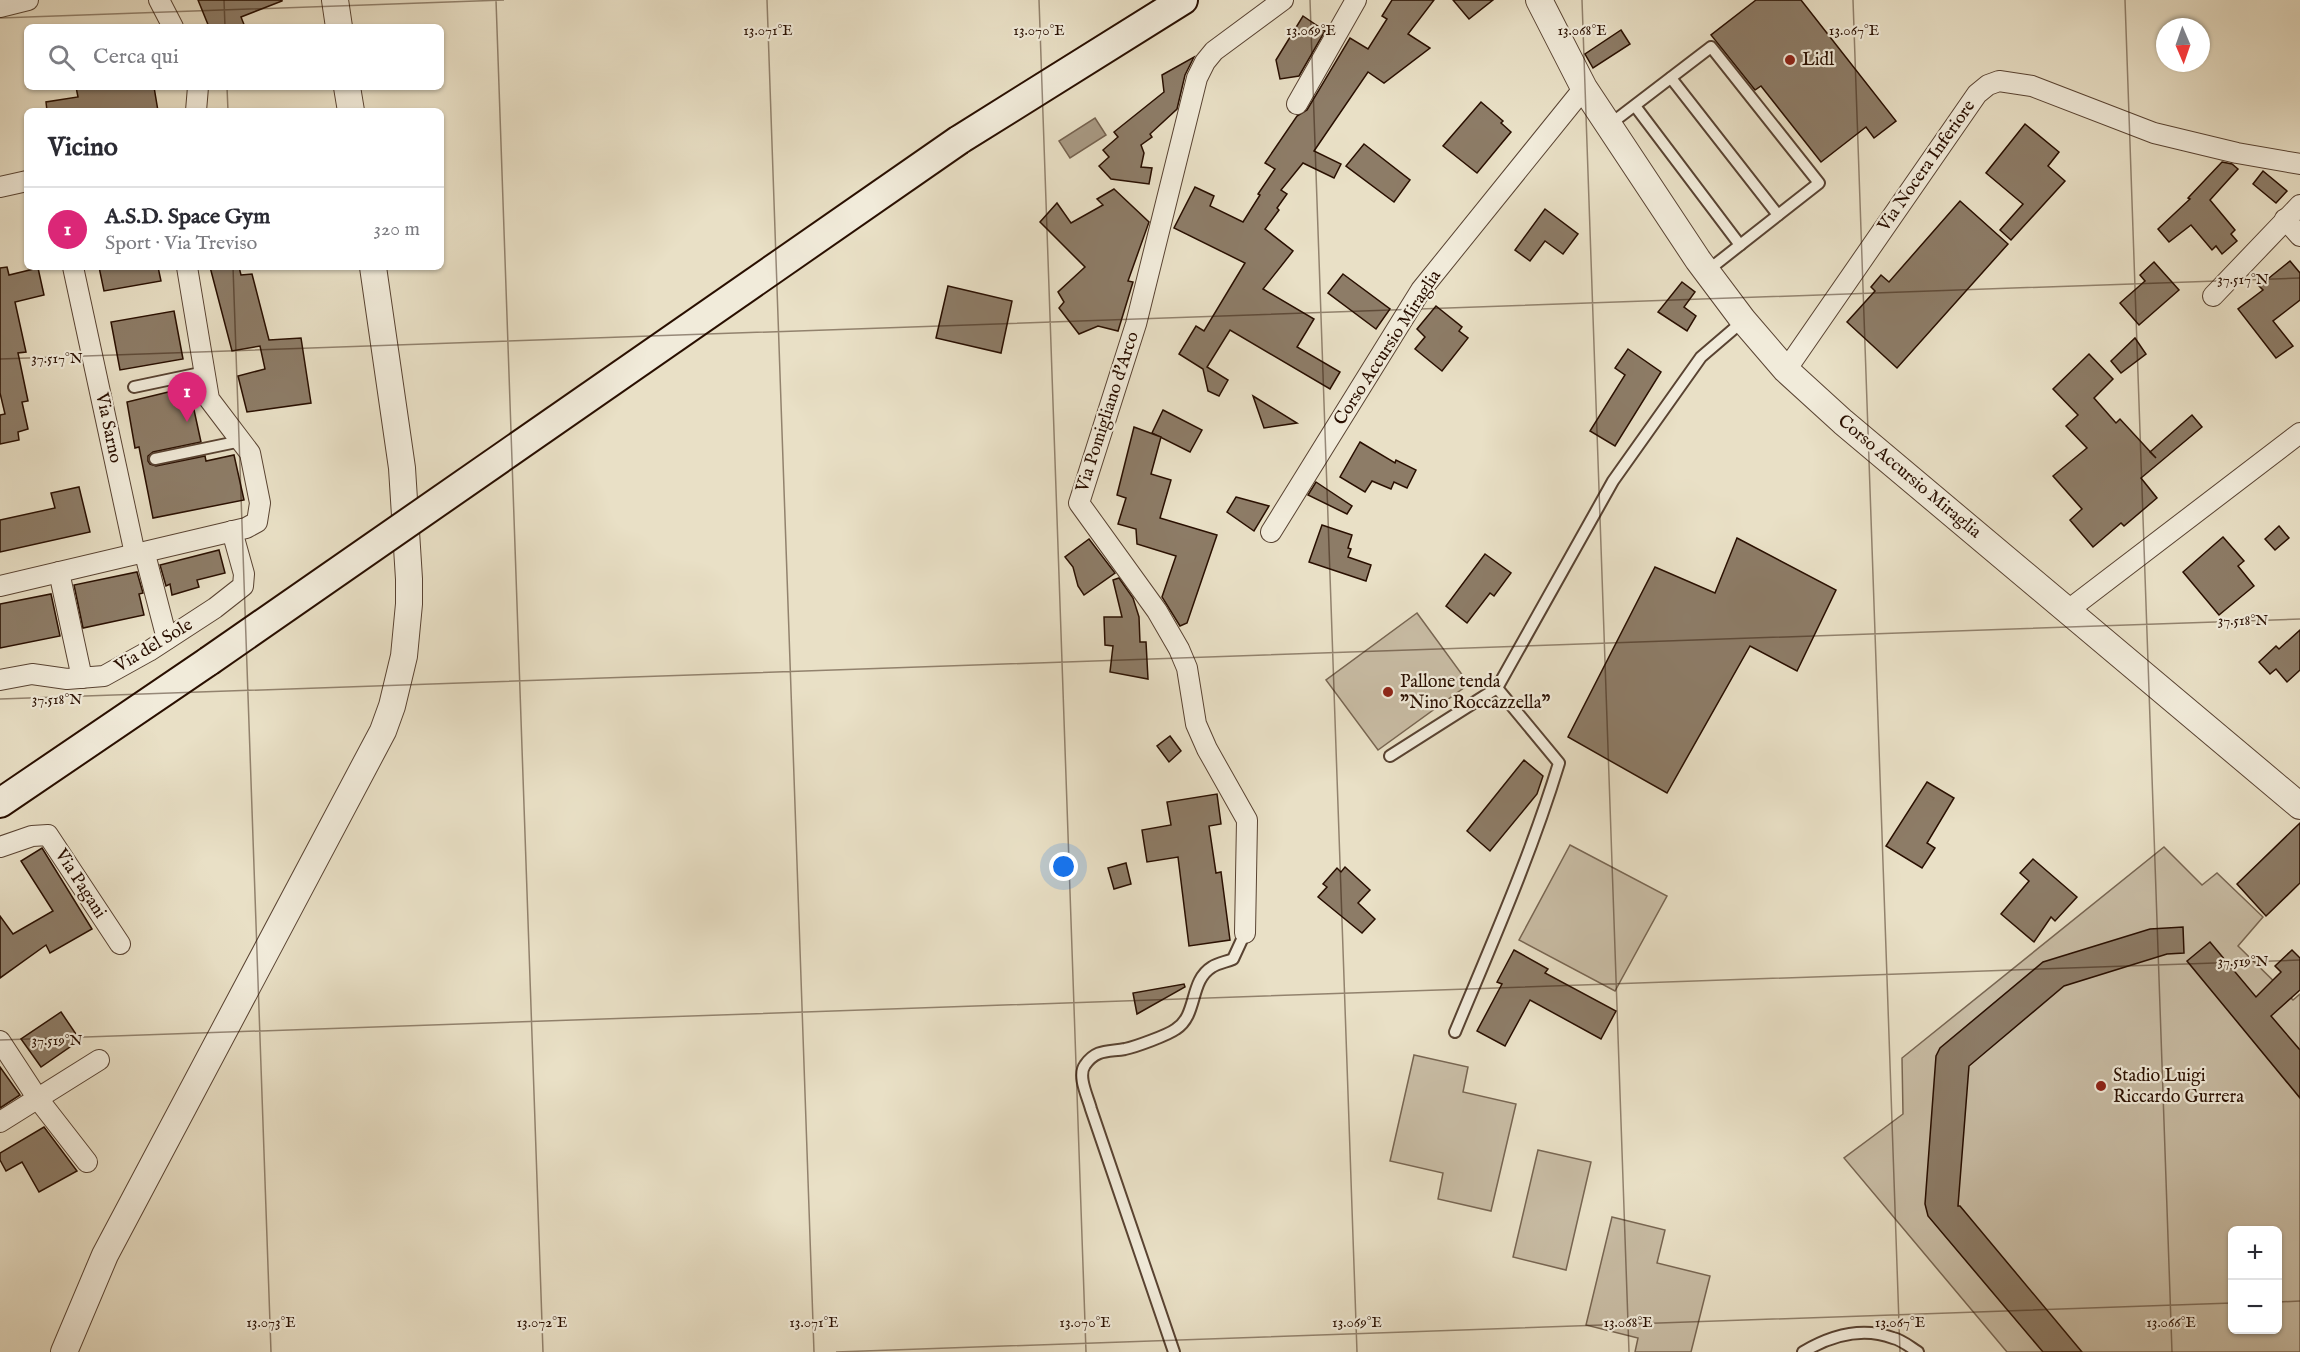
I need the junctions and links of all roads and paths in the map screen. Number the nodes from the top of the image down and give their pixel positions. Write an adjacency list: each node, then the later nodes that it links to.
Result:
1 (28, 0): 8 (street)
2 (159, 0): 9 (street)
3 (335, 0): 10 (street)
4 (1183, 0): 51 (main road, bridge)
5 (1283, 0): 54 (street, Via Pomigliano d'Arco)
6 (1356, 0): 15 (street)
7 (1539, 0): 12 (street, Corso Accursio Miraglia)
8 (0, 7)
9 (171, 24)
10 (339, 24)
11 (1671, 78): 16 (lane); 24 (lane); 24 (lane)
12 (1584, 88): 19 (street, Corso Accursio Miraglia); 41 (street, Corso Accursio Miraglia)
13 (198, 90): 17 (street)
14 (348, 90): 18 (street)
15 (1297, 104)
16 (1635, 106): 19 (lane); 27 (lane)
17 (196, 108)
18 (350, 108)
19 (1609, 125): 31 (street, Corso Accursio Miraglia)
20 (2300, 165): 34 (street, Via Nocera Inferiore)
21 (24, 182): 22 (street)
22 (0, 187)
23 (2300, 205): 25 (street)
24 (1779, 215): 27 (lane)
25 (2285, 219): 26 (street); 32 (street)
26 (2300, 236)
27 (1740, 245): 31 (lane)
28 (74, 270): 42 (street, Via Sarno)
29 (188, 270): 35 (street)
30 (374, 270): 62 (street)
31 (1706, 272): 33 (street, Corso Accursio Miraglia)
32 (2213, 296)
33 (1743, 320): 34 (street, Corso Accursio Miraglia); 49 (lane)
34 (1786, 370): 45 (street, Corso Accursio Miraglia)
35 (205, 372): 36 (lane); 38 (street)
36 (134, 387)
37 (2300, 433): 45 (street)
38 (241, 441): 39 (lane); 40 (street)
39 (155, 459)
40 (239, 530): 42 (street); 46 (street, Via del Sole)
41 (1271, 532)
42 (141, 558): 43 (street); 46 (street, Via Sarno)
43 (58, 572): 44 (street); 47 (street)
44 (0, 586)
45 (2067, 611): 52 (street, Corso Accursio Miraglia)
46 (167, 639): 47 (street, Via del Sole)
47 (82, 678): 48 (street, Via del Sole)
48 (0, 680)
49 (1497, 688): 50 (lane); 56 (lane)
50 (1390, 756)
51 (0, 803)
52 (2300, 806)
53 (0, 847): 55 (street, Via Pagani)
54 (1245, 933): 63 (lane)
55 (120, 944)
56 (1455, 1032)
57 (0, 1041): 59 (street)
58 (99, 1060): 59 (street)
59 (38, 1099): 60 (street); 61 (street)
60 (0, 1122)
61 (87, 1162)
62 (64, 1352)
63 (1174, 1352)
64 (1803, 1352): 65 (lane)
65 (1918, 1352)

